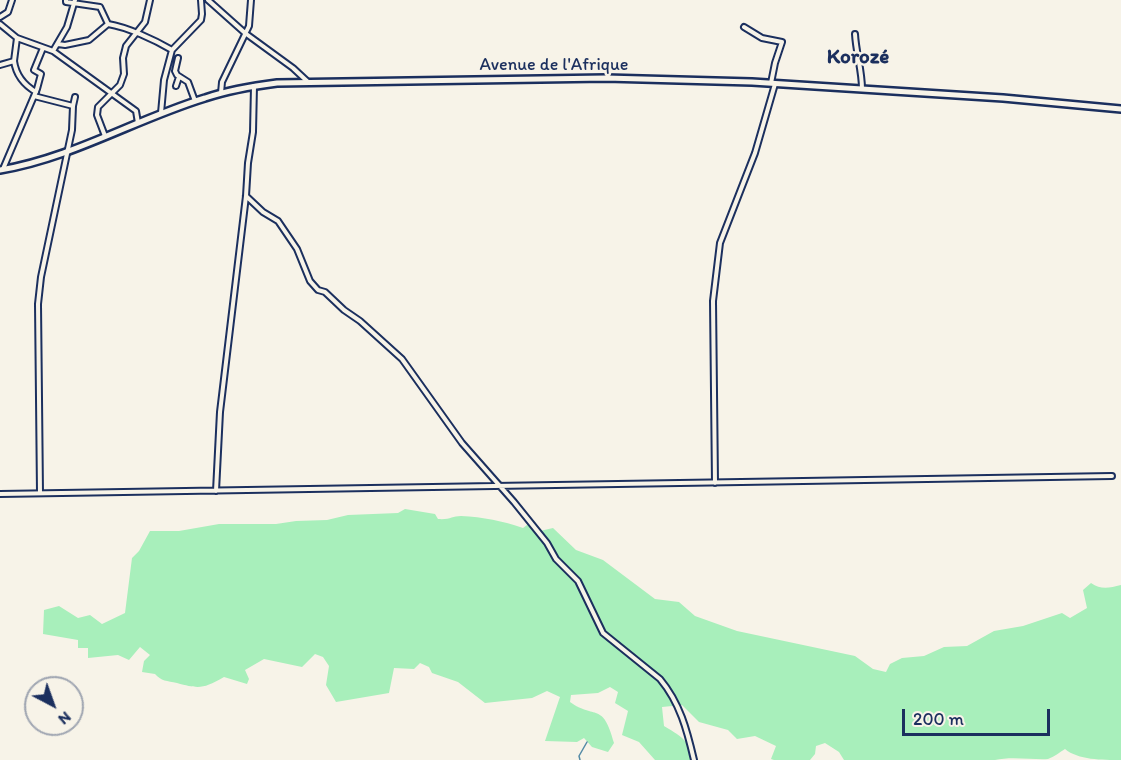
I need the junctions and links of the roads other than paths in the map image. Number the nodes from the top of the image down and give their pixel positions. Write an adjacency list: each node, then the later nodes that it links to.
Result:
1 (12, 0): 8 (street)
2 (66, 0): 7 (street)
3 (150, 0): 13 (street)
4 (201, 0): 18 (street)
5 (208, 0): 12 (street)
6 (251, 0): 12 (street)
7 (75, 2): 10 (street); 16 (street)
8 (0, 17)
9 (0, 24): 15 (street)
10 (108, 24): 13 (street); 16 (street)
11 (744, 27): 25 (street)
12 (245, 33): 24 (street); 30 (street)
13 (137, 34): 18 (street); 29 (street)
14 (855, 34): 28 (street)
15 (17, 38): 17 (street); 21 (street)
16 (58, 44): 19 (street)
17 (43, 48): 19 (street); 31 (street)
18 (172, 50): 36 (street)
19 (53, 51): 29 (street)
20 (177, 58): 23 (street)
21 (14, 61): 22 (street); 31 (street)
22 (0, 65)
23 (179, 77): 26 (street); 33 (street)
24 (308, 82): 25 (main road, Avenue de l'Afrique); 27 (main road, Avenue de l'Afrique)
25 (773, 83): 28 (main road, Avenue de l'Afrique); 44 (street)
26 (176, 86)
27 (254, 86): 30 (main road, Avenue de l'Afrique); 42 (street)
28 (862, 90): 35 (main road, Avenue de l'Afrique)
29 (111, 93): 37 (street); 38 (street)
30 (221, 93): 33 (main road, Avenue de l'Afrique)
31 (35, 94): 34 (street); 41 (street)
32 (75, 97): 34 (street)
33 (195, 101): 36 (main road, Avenue de l'Afrique)
34 (73, 106): 39 (street)
35 (1121, 109)
36 (161, 113): 37 (main road, Avenue de l'Afrique)
37 (138, 123): 38 (main road, Avenue de l'Afrique)
38 (105, 136): 39 (main road, Avenue de l'Afrique)
39 (67, 152): 41 (main road, Avenue de l'Afrique); 48 (street)
40 (0, 163): 41 (street)
41 (1, 170)
42 (246, 196): 45 (street); 46 (street)
43 (1112, 476): 44 (street)
44 (715, 483): 45 (street)
45 (500, 486): 46 (street); 49 (street)
46 (216, 491): 48 (street)
47 (0, 494): 48 (street)
48 (40, 494)
49 (694, 760)

